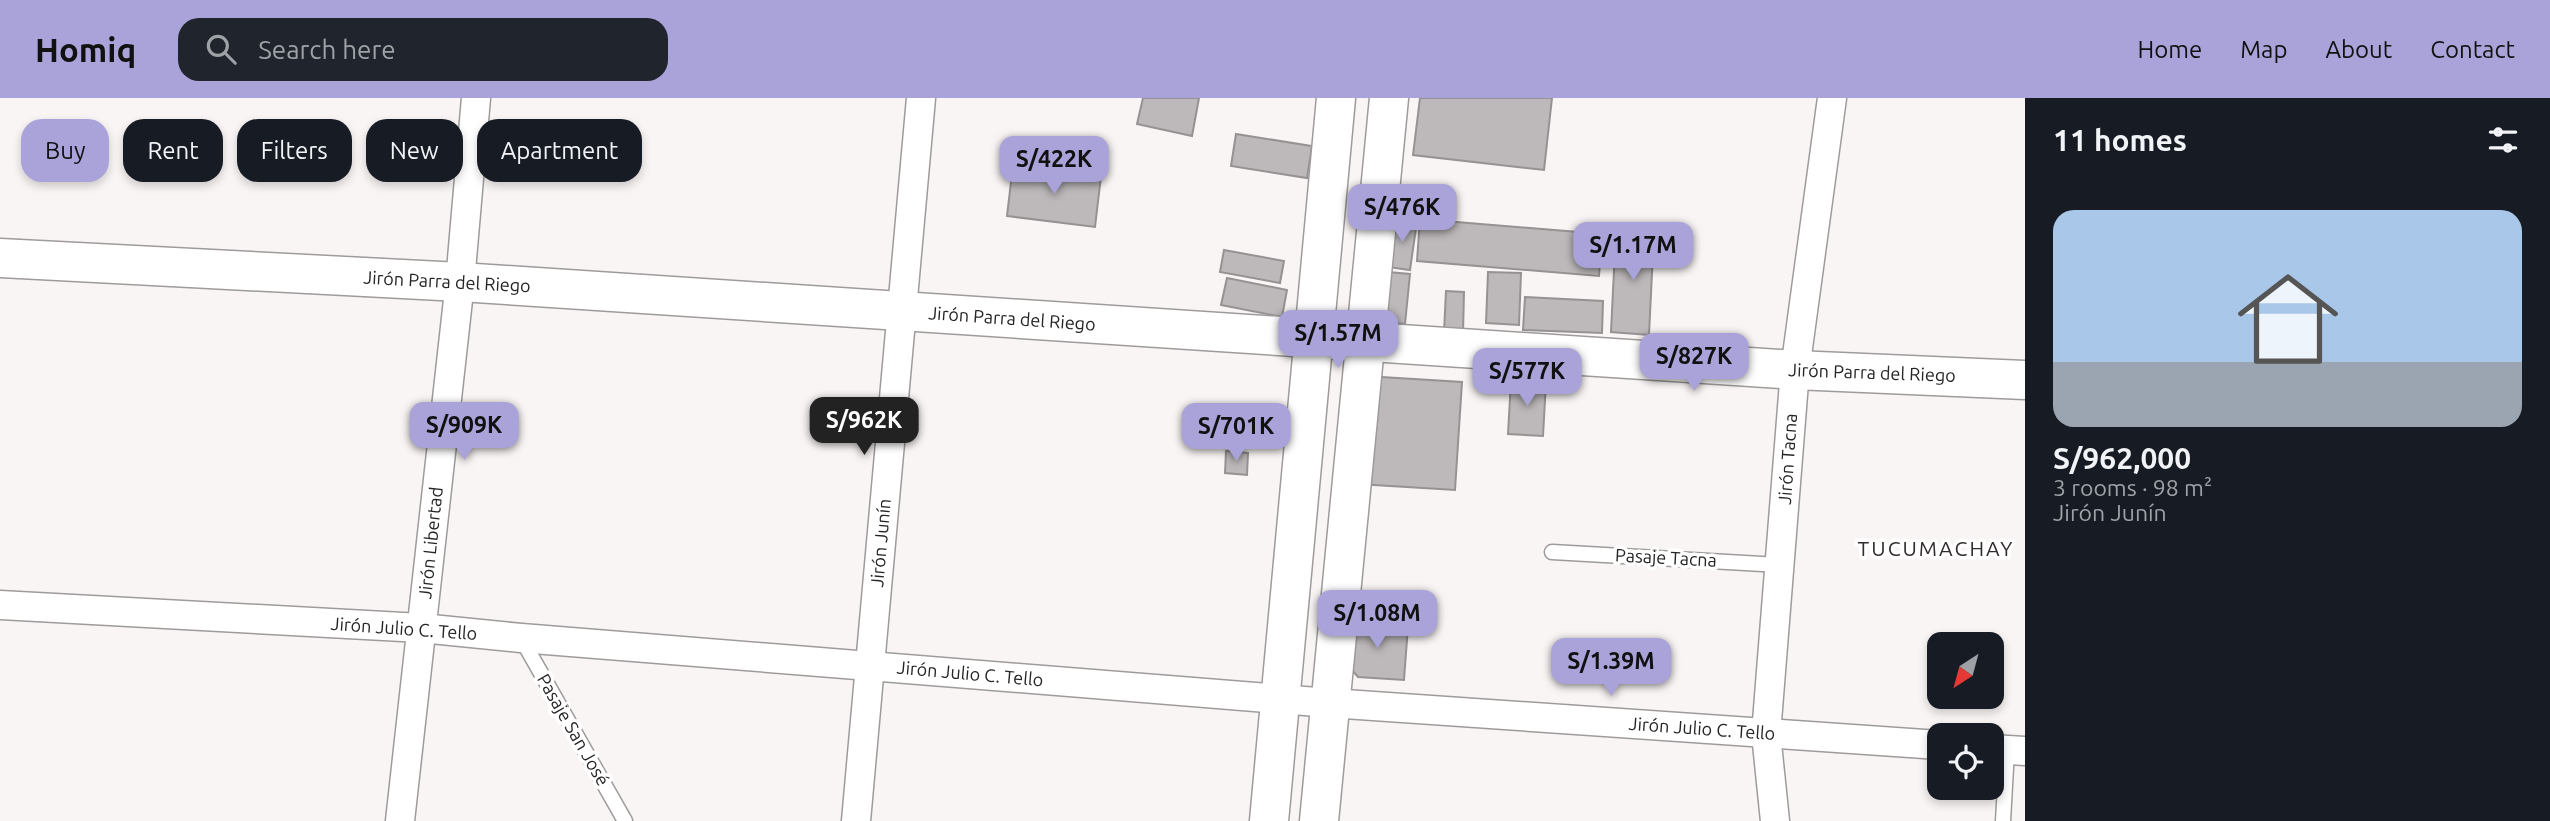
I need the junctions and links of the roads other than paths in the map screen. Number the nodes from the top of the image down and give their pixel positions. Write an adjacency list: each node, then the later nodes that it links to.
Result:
1 (476, 98): 7 (street, Jirón Libertad)
2 (921, 98): 8 (street, Jirón Junín)
3 (1336, 98): 9 (main road)
4 (1389, 98): 10 (main road)
5 (1832, 98): 11 (street, Jirón Tacna)
6 (0, 258): 7 (main road, Jirón Parra del Riego)
7 (460, 282): 8 (main road, Jirón Parra del Riego); 16 (street, Jirón Libertad)
8 (902, 312): 9 (main road, Jirón Parra del Riego); 18 (street, Jirón Junín)
9 (1314, 339): 10 (main road, Jirón Parra del Riego); 19 (main road)
10 (1366, 342): 11 (main road, Jirón Parra del Riego); 20 (main road)
11 (1795, 370): 12 (main road, Jirón Parra del Riego); 14 (street, Jirón Tacna)
12 (2025, 380)
13 (1552, 552): 14 (lane, Pasaje Tacna)
14 (1780, 565): 21 (street, Jirón Tacna)
15 (0, 605): 16 (street, Jirón Julio C. Tello)
16 (421, 628): 17 (street, Jirón Julio C. Tello); 24 (street, Jirón Libertad)
17 (521, 638): 18 (street, Jirón Julio C. Tello); 25 (lane, Pasaje San José)
18 (870, 666): 19 (street, Jirón Julio C. Tello); 26 (street, Jirón Junín)
19 (1280, 699): 20 (street, Jirón Julio C. Tello); 27 (main road)
20 (1330, 703): 21 (street, Jirón Julio C. Tello); 28 (main road)
21 (1766, 734): 22 (street, Jirón Julio C. Tello); 29 (street, Jirón Tacna)
22 (1927, 745)
23 (2008, 750): 30 (lane)
24 (400, 821)
25 (625, 821)
26 (856, 821)
27 (1269, 821)
28 (1319, 821)
29 (1775, 821)
30 (2003, 821)

